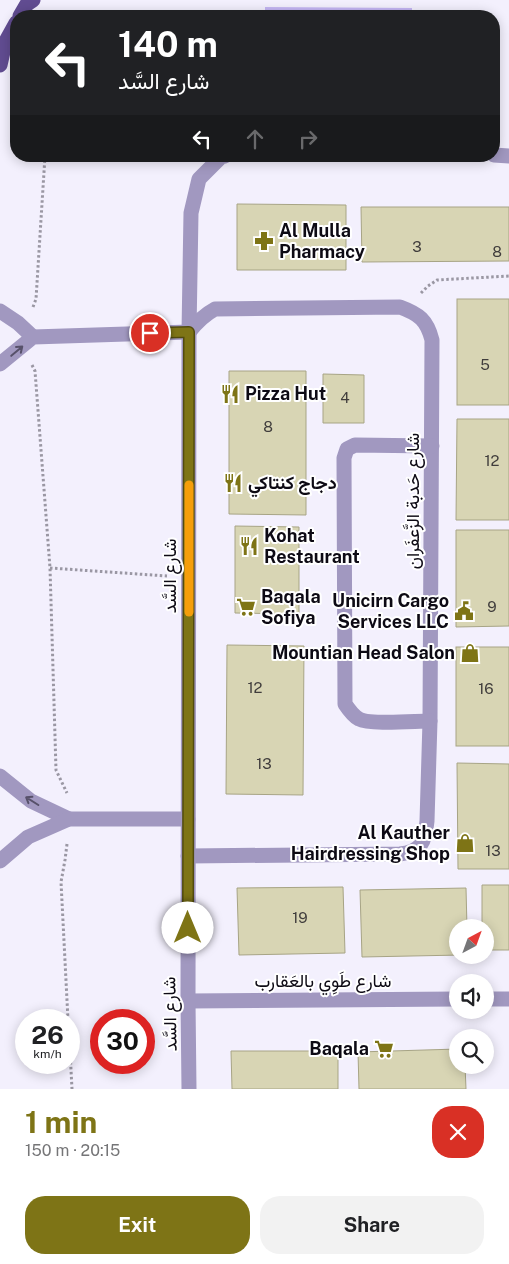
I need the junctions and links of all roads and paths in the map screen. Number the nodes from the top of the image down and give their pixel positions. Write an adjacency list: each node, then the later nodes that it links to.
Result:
1 (32, 0): 2 (main road)
2 (24, 10)
3 (10, 34): 4 (main road)
4 (0, 65)
5 (45, 162): 10 (path)
6 (216, 162): 11 (street, شارع السَّد)
7 (509, 276): 9 (path)
8 (0, 311): 12 (street)
9 (412, 311): 11 (street); 15 (street, شارع حَدبة الزَّعفَران)
10 (31, 313)
11 (189, 332): 12 (street); 17 (street, شارع السَّد)
12 (33, 337): 14 (street, one-way to 12)
13 (29, 360): 16 (path)
14 (0, 364)
15 (432, 446): 18 (street, شارع حَدبة الزَّعفَران); 18 (street)
16 (50, 568): 17 (path); 20 (path)
17 (189, 577): 21 (street, شارع السَّد)
18 (430, 721): 22 (street, شارع حَدبة الزَّعفَران)
19 (0, 776): 20 (street, one-way to 19)
20 (68, 819): 21 (street); 23 (street); 28 (path)
21 (188, 819): 22 (street, شارع السَّد)
22 (188, 856): 27 (street, شارع السَّد)
23 (0, 861)
24 (449, 999): 27 (street, شارع طَوِي بالعَقارب)
25 (494, 999): 26 (street)
26 (509, 999)
27 (188, 1001): 31 (street, شارع السَّد)
28 (67, 1009)
29 (71, 1074): 30 (path)
30 (72, 1089)
31 (189, 1089)

